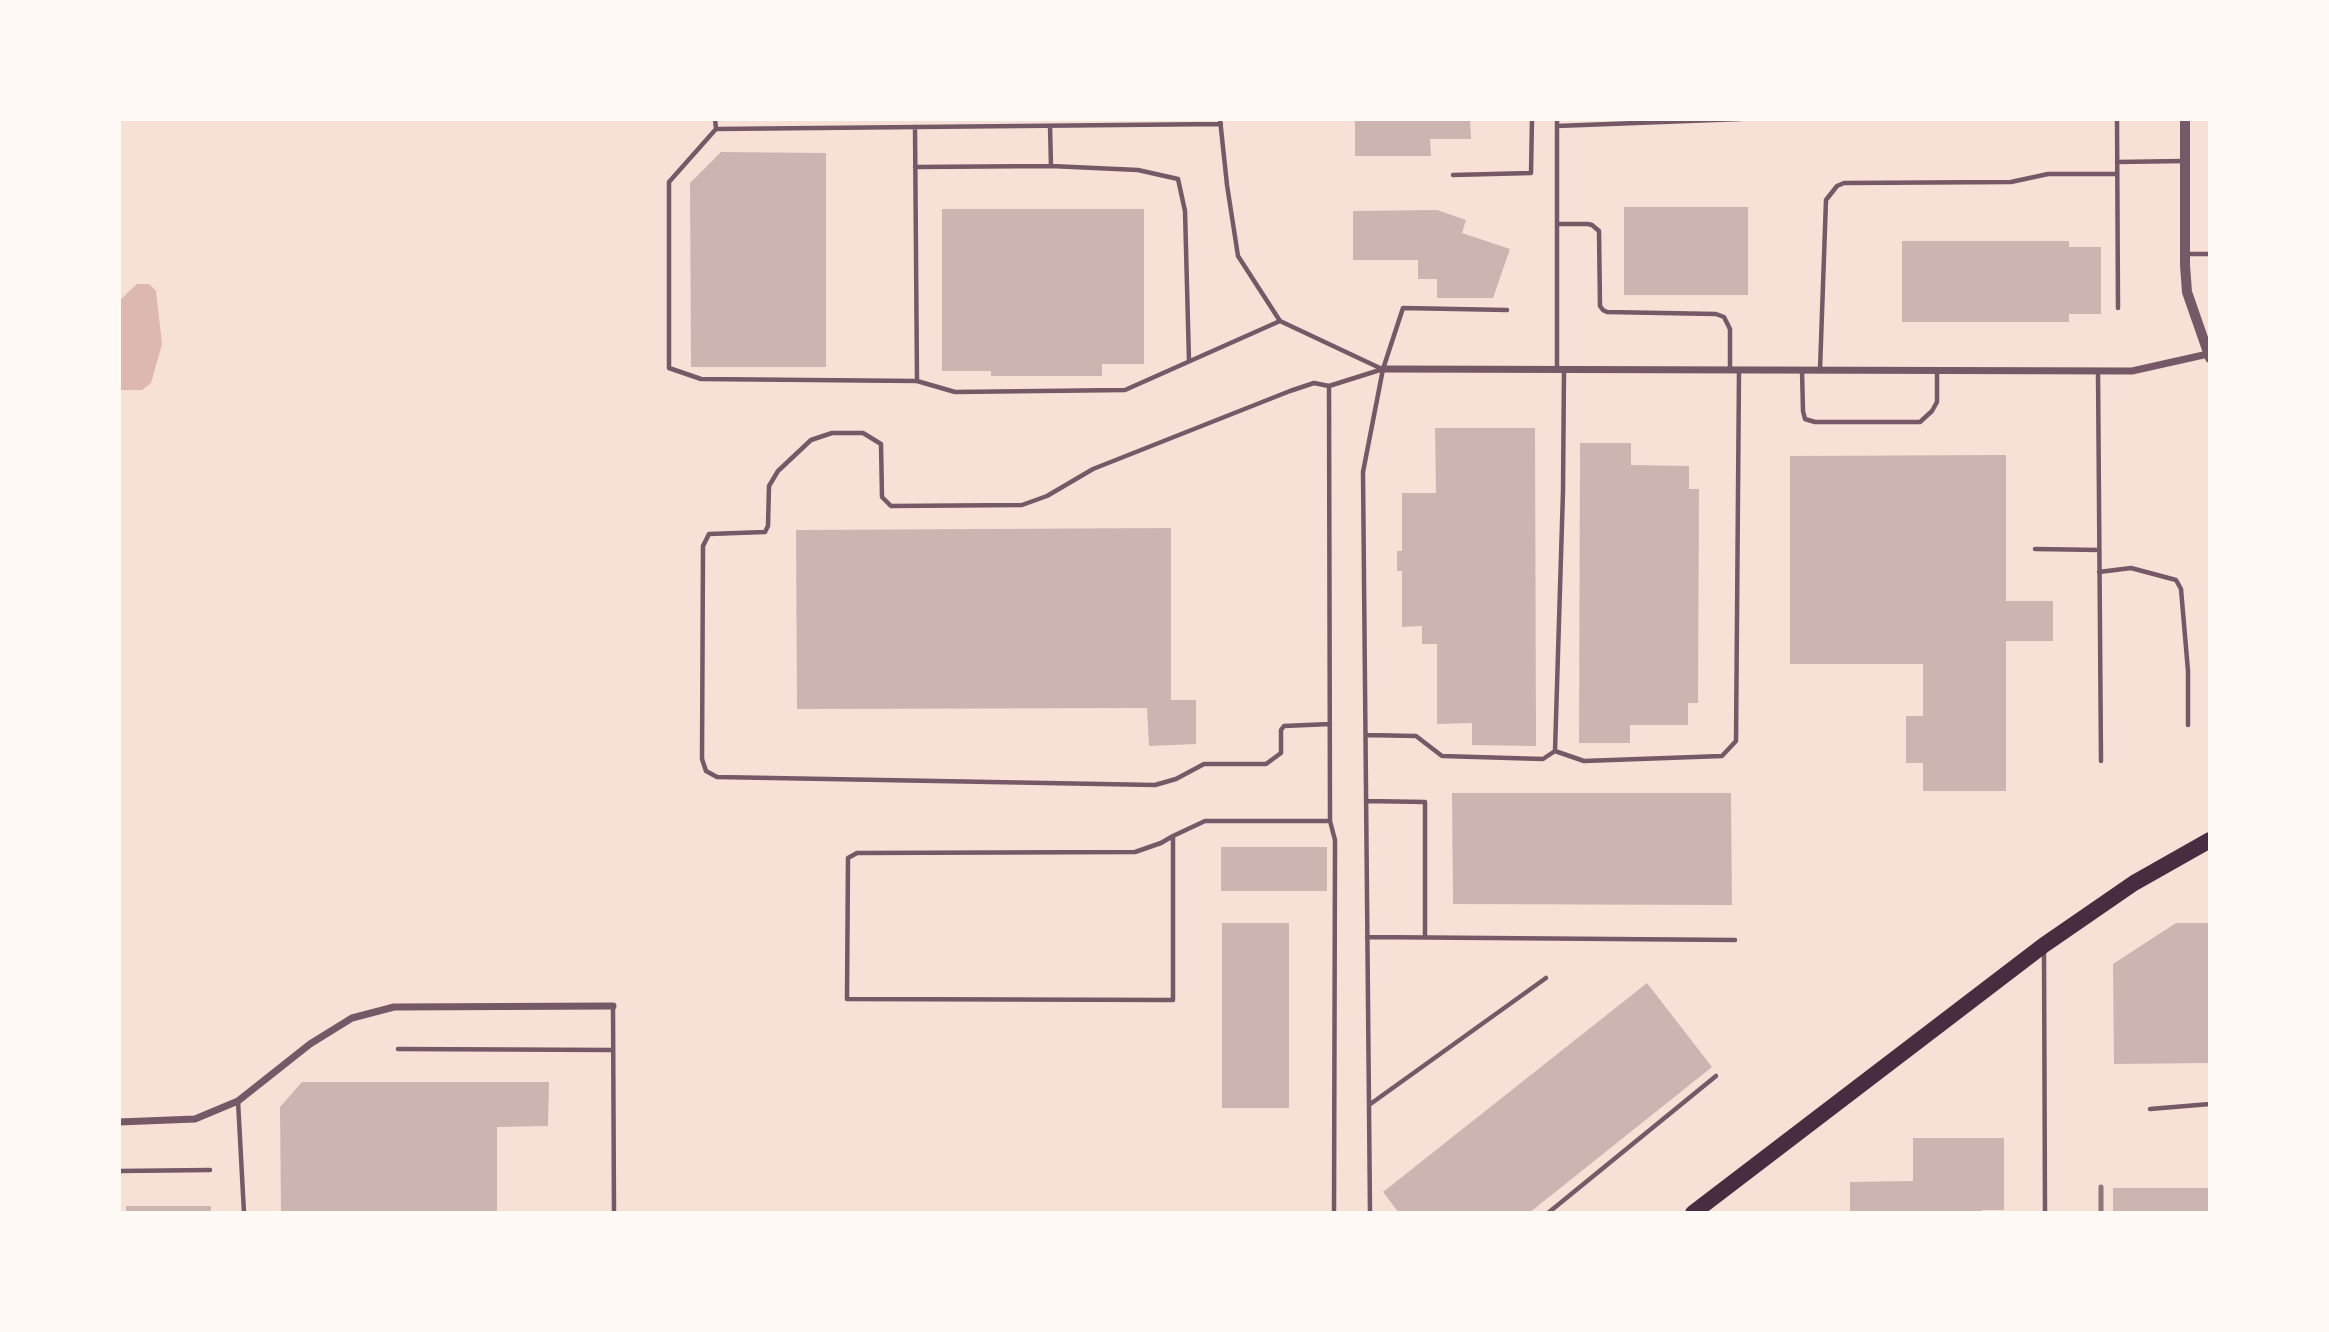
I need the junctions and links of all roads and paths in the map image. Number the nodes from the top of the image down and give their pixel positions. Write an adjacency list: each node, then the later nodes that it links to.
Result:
1 (715, 119): 16 (lane)
2 (834, 119): 15 (lane)
3 (980, 119): 13 (lane)
4 (1532, 119): 22 (lane)
5 (1557, 119): 14 (lane)
6 (1741, 119): 14 (lane)
7 (2117, 119): 18 (lane)
8 (2185, 119): 17 (street)
9 (1154, 122): 10 (lane); 11 (lane)
10 (1221, 122): 28 (lane)
11 (1050, 126): 13 (lane); 19 (lane)
12 (915, 127): 13 (lane); 15 (lane); 20 (lane)
13 (980, 127)
14 (1557, 127): 23 (lane)
15 (834, 128): 16 (lane)
16 (716, 129): 39 (lane)
17 (2185, 161): 18 (lane); 24 (street)
18 (2118, 162): 21 (lane)
19 (1051, 166): 20 (lane); 30 (lane)
20 (915, 167): 39 (lane)
21 (2118, 174): 26 (lane); 36 (lane)
22 (1453, 175)
23 (1557, 224): 33 (lane); 34 (lane)
24 (2185, 254): 25 (lane); 29 (street)
25 (2210, 254)
26 (2118, 308)
27 (1507, 310): 31 (lane)
28 (1280, 321): 30 (lane); 31 (lane)
29 (2209, 355): 38 (street)
30 (1189, 361): 39 (lane)
31 (1383, 369): 33 (street); 40 (lane); 46 (lane)
32 (1802, 369): 35 (street); 36 (street); 37 (lane)
33 (1560, 370): 34 (street); 47 (lane)
34 (1730, 370): 35 (street)
35 (1739, 370): 47 (lane)
36 (1821, 370): 37 (street)
37 (1937, 370): 38 (street)
38 (2098, 371): 42 (lane)
39 (917, 381)
40 (1329, 386): 44 (lane); 44 (lane)
41 (2035, 549): 42 (lane)
42 (2099, 550): 43 (lane)
43 (2099, 572): 45 (lane); 48 (lane)
44 (1330, 724): 50 (lane)
45 (2188, 725)
46 (1366, 735): 47 (lane); 49 (lane)
47 (1555, 751)
48 (2101, 761)
49 (1366, 801): 53 (lane); 54 (lane)
50 (1330, 821): 51 (lane); 72 (lane)
51 (1173, 836): 51 (lane)
52 (2210, 840): 56 (highway)
53 (1367, 937): 54 (lane); 64 (lane)
54 (1425, 937): 55 (lane)
55 (1735, 940)
56 (2044, 945): 69 (highway); 75 (lane)
57 (1546, 978): 64 (lane)
58 (613, 1006): 60 (lane); 62 (street)
59 (398, 1049): 60 (lane)
60 (613, 1050): 71 (lane)
61 (1716, 1076): 74 (lane)
62 (239, 1101): 66 (street); 70 (lane)
63 (2210, 1104): 65 (lane)
64 (1369, 1105): 73 (lane)
65 (2150, 1109)
66 (119, 1122)
67 (210, 1170): 68 (lane)
68 (119, 1171)
69 (1695, 1212)
70 (244, 1213)
71 (614, 1213)
72 (1334, 1213)
73 (1370, 1213)
74 (1548, 1213)
75 (2045, 1213)

